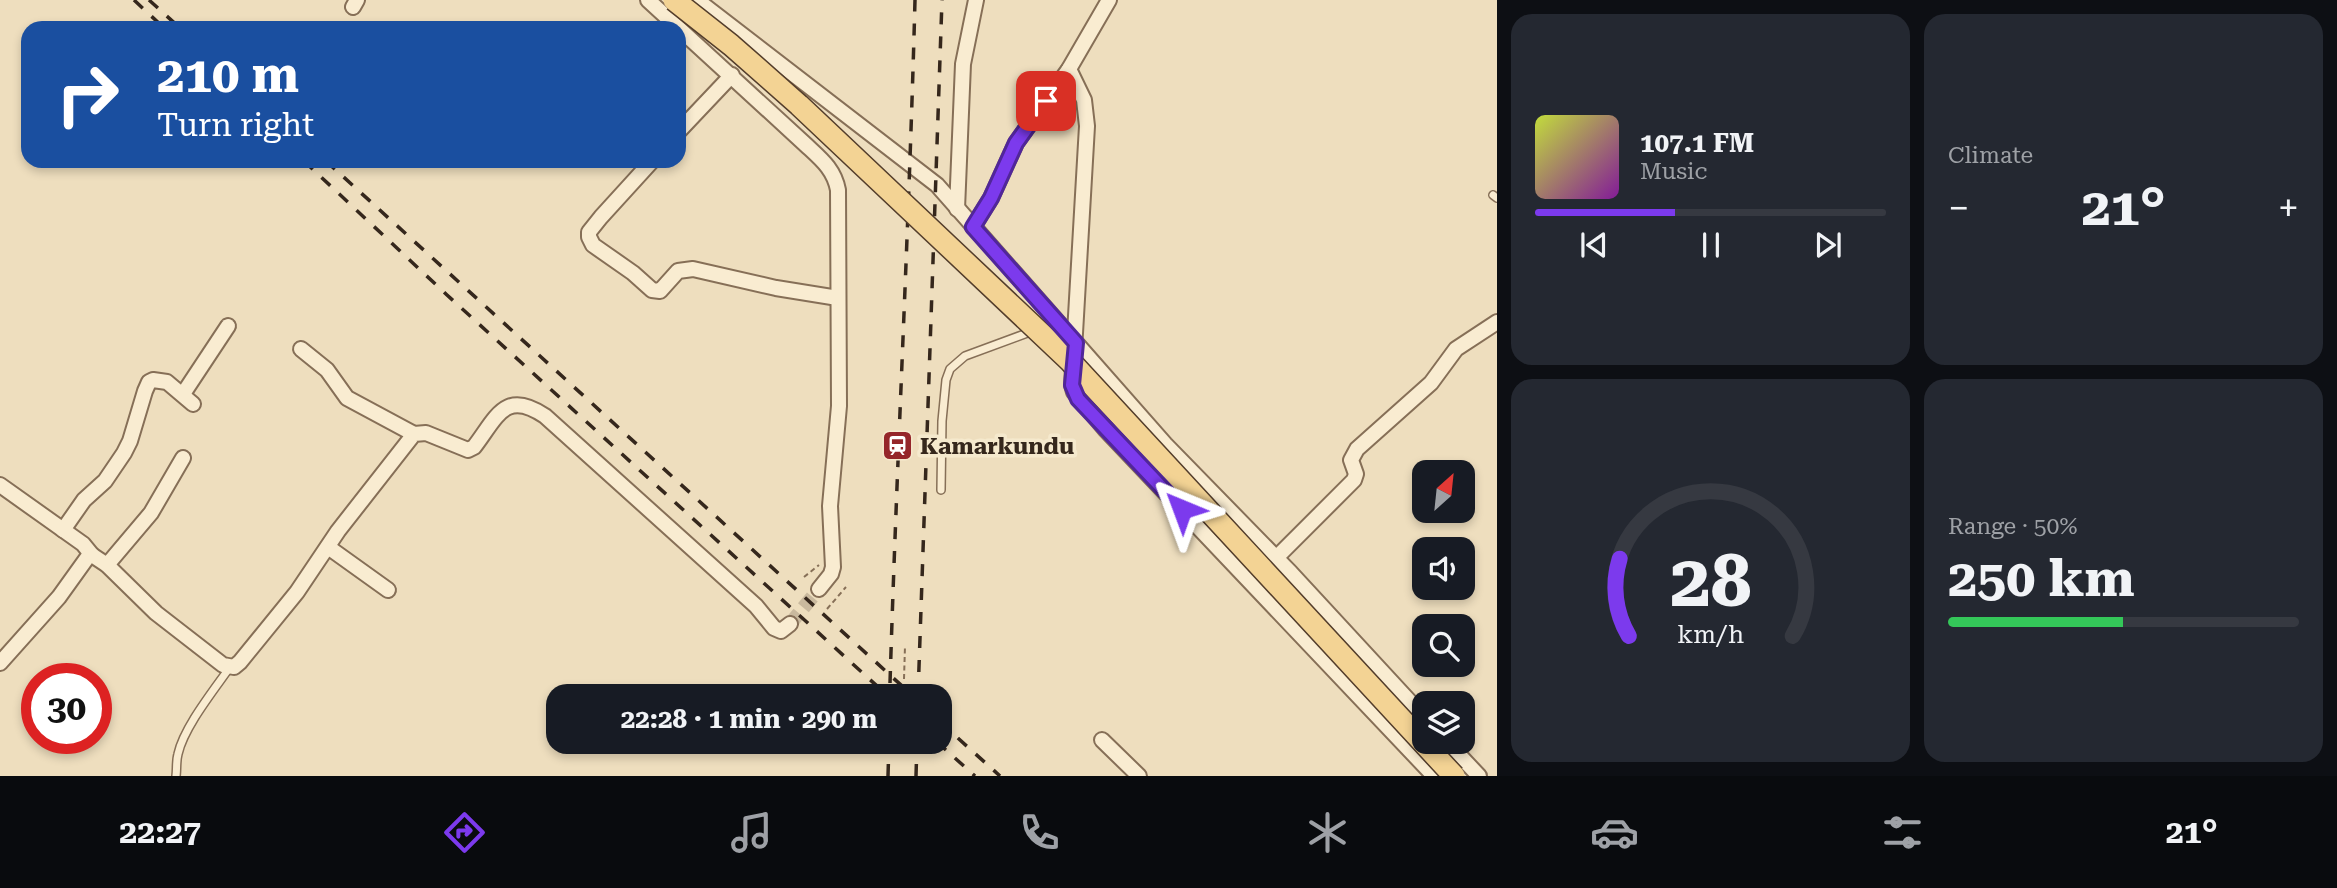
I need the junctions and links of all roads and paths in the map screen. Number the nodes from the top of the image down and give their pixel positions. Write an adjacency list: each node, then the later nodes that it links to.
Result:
1 (648, 0): 5 (street)
2 (697, 0): 12 (street)
3 (976, 0): 12 (street)
4 (1109, 0): 8 (street)
5 (667, 15)
6 (686, 24): 46 (main road, bridge)
7 (686, 33): 9 (street)
8 (1069, 69): 13 (street); 18 (street)
9 (732, 75): 10 (street); 14 (street)
10 (686, 124)
11 (646, 168): 14 (street)
12 (957, 209): 13 (street)
13 (973, 227): 15 (street)
14 (838, 298): 32 (street)
15 (1058, 322): 18 (street); 23 (lane)
16 (1497, 322): 27 (street)
17 (228, 326): 24 (street)
18 (1076, 343): 27 (street); 45 (street)
19 (301, 349): 20 (street)
20 (414, 433): 25 (street); 35 (street)
21 (183, 458): 28 (street)
22 (0, 485): 24 (street)
23 (941, 491)
24 (63, 530): 26 (street)
25 (328, 547): 33 (street); 38 (street)
26 (92, 555): 28 (street); 37 (street)
27 (1276, 558): 40 (street)
28 (107, 565): 38 (street)
29 (825, 570): 30 (path)
30 (804, 577)
31 (846, 587): 34 (path)
32 (819, 589)
33 (388, 590)
34 (827, 609)
35 (790, 624)
36 (905, 646): 39 (path)
37 (0, 663)
38 (230, 667): 43 (lane)
39 (904, 679)
40 (1412, 704)
41 (1102, 740): 44 (street)
42 (1458, 754): 47 (street)
43 (176, 776)
44 (1139, 776)
45 (1434, 776)
46 (1454, 776)
47 (1479, 776)

